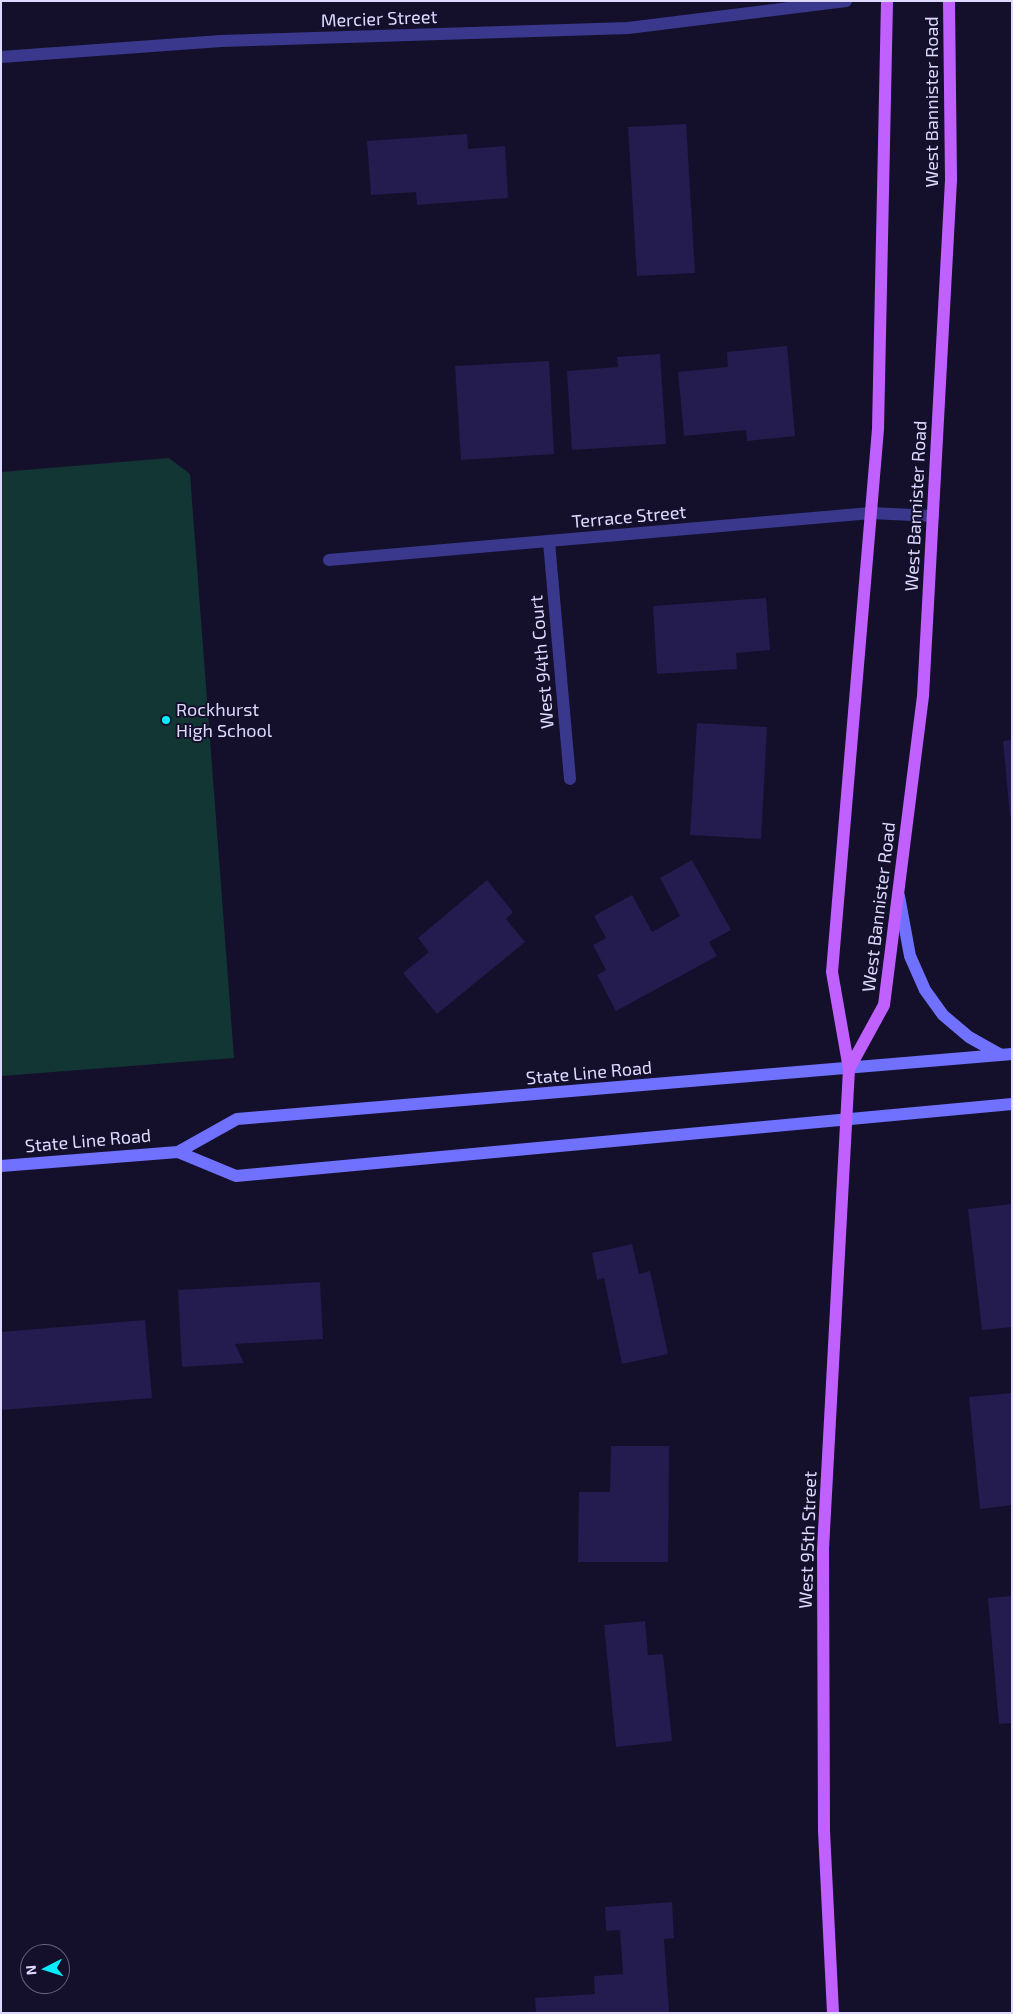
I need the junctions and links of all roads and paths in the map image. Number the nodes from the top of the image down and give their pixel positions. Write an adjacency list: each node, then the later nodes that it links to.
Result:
1 (846, 1): 4 (street, Mercier Street)
2 (887, 1): 5 (main road, West Bannister Road)
3 (950, 1): 6 (main road, West Bannister Road)
4 (1, 57)
5 (871, 513): 6 (street, Terrace Street); 7 (street, Terrace Street); 12 (main road, West Bannister Road)
6 (933, 516): 10 (main road, West Bannister Road)
7 (549, 542): 8 (street, Terrace Street); 9 (street, West 94th Court)
8 (329, 560)
9 (570, 779)
10 (898, 893): 11 (main road); 12 (main road, West Bannister Road)
11 (1006, 1055): 12 (main road, State Line Road)
12 (849, 1069): 14 (main road, West 95th Street); 15 (main road, State Line Road)
13 (1012, 1104): 14 (main road, State Line Road)
14 (845, 1120): 15 (main road, State Line Road); 17 (main road, West 95th Street)
15 (178, 1152): 16 (main road, State Line Road)
16 (1, 1166)
17 (833, 2013)

